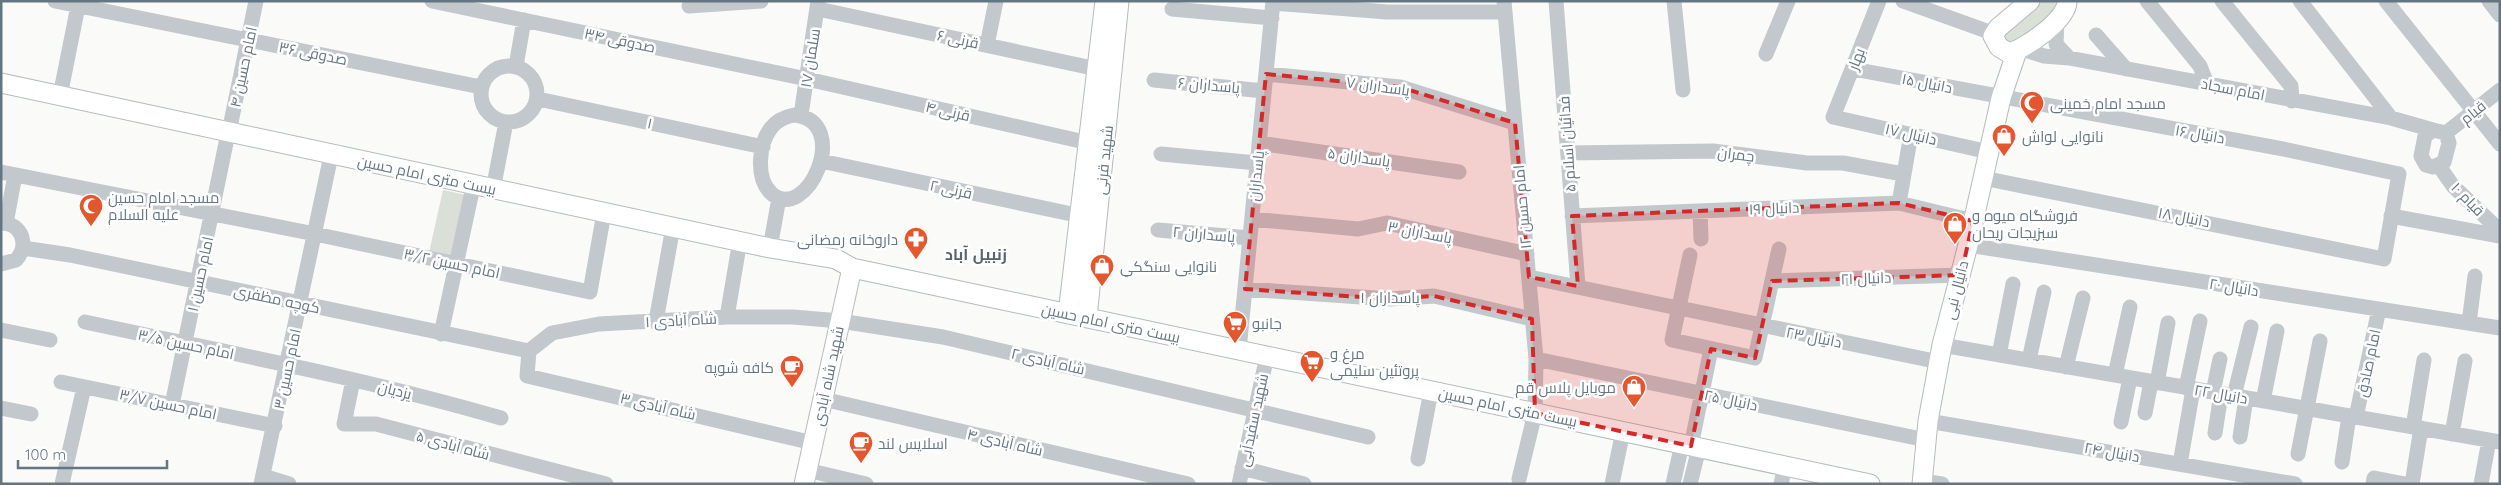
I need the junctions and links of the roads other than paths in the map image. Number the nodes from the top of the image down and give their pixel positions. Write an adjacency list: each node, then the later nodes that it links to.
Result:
1 (56, 1): 20 (street, صدوقی ۳۶)
2 (256, 1): 33 (street, امام حسین ۴)
3 (432, 1): 30 (street, صدوقی ۳۴)
4 (762, 1): 19 (street)
5 (996, 1): 34 (street)
6 (1105, 1): 40 (main road, شهید قرنی)
7 (1119, 1): 129 (main road, شهید قرنی)
8 (1556, 1): 71 (street, فدائیان اسلام ۵)
9 (1674, 1): 49 (street)
10 (1788, 1): 36 (street)
11 (1879, 1): 39 (street, بهار)
12 (1903, 1): 32 (street)
13 (2081, 1): 28 (main road)
14 (2147, 1): 46 (street)
15 (2222, 1): 55 (street)
16 (2300, 1): 59 (street)
17 (2386, 1): 56 (street)
18 (2489, 1): 29 (street)
19 (746, 2): 23 (street)
20 (79, 4): 33 (street, صدوقی ۳۶); 52 (street)
21 (2025, 4): 32 (main road)
22 (818, 5): 34 (street, قرنی ۶); 43 (street, سلمان ۱۷)
23 (689, 6)
24 (1505, 6): 26 (street); 61 (street, امام حسین ۱۲)
25 (1273, 7): 26 (street); 27 (street); 42 (street, پاسداران)
26 (1434, 7)
27 (1172, 9)
28 (2063, 12): 35 (main road); 37 (street)
29 (2500, 15)
30 (524, 20): 38 (street); 43 (street, صدوقی ۳۴)
31 (2096, 35): 41 (street)
32 (1995, 38): 35 (main road); 53 (main road, دانیال نبی)
33 (248, 40): 47 (street, صدوقی ۳۶); 64 (street, امام حسین ۴)
34 (987, 45): 40 (street, قرنی ۶)
35 (2020, 50): 37 (street, امام سجاد); 53 (main road, دانیال نبی)
36 (1766, 54)
37 (2069, 58): 41 (street, امام سجاد)
38 (516, 66): 47 (street); 54 (street)
39 (1853, 68): 53 (street, دانیال ۱۵); 58 (street, بهار)
40 (1097, 69): 66 (main road, شهید قرنی)
41 (2126, 69): 46 (street, امام سجاد)
42 (1266, 74): 48 (street, پاسداران); 61 (street, پاسداران ۷)
43 (807, 79): 57 (street, سلمان ۱۷); 66 (street, قرنی ۴)
44 (1154, 80): 48 (street, پاسداران ۶)
45 (1, 83): 52 (main road, بیست متری امام حسین)
46 (2207, 84): 55 (street, امام سجاد)
47 (481, 87): 60 (street)
48 (1264, 90): 65 (street, پاسداران)
49 (1683, 90)
50 (2500, 90): 56 (street, قیام)
51 (1, 95): 64 (main road, بیست متری امام حسین)
52 (60, 96): 64 (main road, بیست متری امام حسین)
53 (2001, 98): 70 (main road, دانیال نبی); 81 (street, دانیال ۱۶)
54 (538, 99): 60 (street); 69 (street, ۱)
55 (2292, 101): 59 (street, امام سجاد)
56 (2474, 111): 62 (street, قیام); 67 (street)
57 (800, 115): 69 (street); 73 (street)
58 (1833, 117): 63 (street, دانیال ۱۷)
59 (2394, 119): 62 (street, امام سجاد); 68 (street)
60 (506, 122): 83 (street)
61 (1515, 122): 108 (street, امام حسین ۱۲)
62 (2439, 132): 68 (street); 77 (street)
63 (1911, 134): 70 (street, دانیال ۱۷); 80 (street)
64 (227, 137): 76 (main road, بیست متری امام حسین); 84 (main road, بیست متری امام حسین); 88 (street, امام حسین ۱)
65 (1259, 142): 75 (street, پاسداران); 78 (street, پاسداران ۵)
66 (1088, 143): 89 (main road, شهید قرنی)
67 (2500, 144)
68 (2423, 145): 74 (street)
69 (763, 147): 85 (street)
70 (1989, 152): 82 (main road, دانیال نبی)
71 (1568, 153): 80 (street, چمران); 90 (street, فدائیان اسلام ۵)
72 (1161, 154): 75 (street)
73 (821, 161): 85 (street); 89 (street, قرنی ۲)
74 (2423, 161): 77 (street); 81 (street)
75 (1257, 163): 92 (street, پاسداران)
76 (329, 165): 84 (main road, بیست متری امام حسین); 98 (street, امام حسین ۳)
77 (2440, 166): 97 (street, قیام ۱۰)
78 (1459, 172)
79 (8, 173): 88 (street, امام حسین ۳/۲); 94 (street)
80 (1903, 174): 86 (street)
81 (2398, 174): 91 (street)
82 (1983, 178): 91 (street, دانیال ۱۸); 93 (main road, دانیال نبی)
83 (493, 190): 84 (main road, بیست متری امام حسین); 105 (main road, بیست متری امام حسین)
84 (472, 191): 95 (main road, بیست متری امام حسین); 110 (street)
85 (780, 198): 105 (street)
86 (1899, 203): 87 (street, دانیال ۱۹); 93 (street, دانیال ۱۹)
87 (1700, 211): 90 (street, دانیال ۱۹); 102 (street)
88 (212, 214): 98 (street, امام حسین ۳/۲); 117 (street, امام حسین ۱)
89 (1081, 216): 127 (main road, شهید قرنی)
90 (1572, 216): 119 (street, فدائیان اسلام ۵)
91 (2391, 216): 99 (street)
92 (1252, 219): 101 (street, پاسداران); 108 (street, پاسداران ۳)
93 (1973, 221): 103 (main road, دانیال نبی)
94 (4, 223): 104 (street)
95 (602, 224): 100 (main road, بیست متری امام حسین); 110 (street, امام حسین ۳/۲)
96 (1158, 230): 101 (street, پاسداران ۲)
97 (2500, 231)
98 (315, 234): 110 (street, امام حسین ۳/۲); 123 (street, امام حسین ۳)
99 (2500, 236)
100 (671, 238): 107 (main road, بیست متری امام حسین); 132 (street)
101 (1250, 238): 120 (street, پاسداران)
102 (1701, 239)
103 (1968, 245): 113 (main road, دانیال نبی); 126 (street, دانیال ۲۰)
104 (24, 248): 111 (street); 117 (street, کوچه مظفری)
105 (770, 248): 112 (main road, بیست متری امام حسین)
106 (1779, 249): 116 (street)
107 (738, 252): 112 (main road, بیست متری امام حسین); 128 (street)
108 (1527, 254): 115 (street, امام حسین ۱۲)
109 (1690, 255): 125 (street)
110 (456, 263): 142 (street)
111 (1, 264)
112 (852, 268): 127 (main road, بیست متری امام حسین); 131 (main road, شهید شاه آبادی)
113 (1960, 275): 116 (street, دانیال ۲۱); 149 (main road, دانیال نبی)
114 (2474, 276): 136 (street)
115 (1529, 277): 119 (street, دانیال ۲۳); 130 (street, امام حسین ۱۲)
116 (1772, 281): 137 (street)
117 (198, 282): 123 (street, کوچه مظفری); 145 (street, امام حسین ۱)
118 (2013, 284): 150 (street)
119 (1578, 286): 125 (street, دانیال ۲۳)
120 (1245, 289): 130 (street, پاسداران ۱); 147 (street, پاسداران)
121 (2044, 292): 154 (street)
122 (2082, 298): 158 (street)
123 (300, 304): 142 (street, کوچه مظفری); 157 (street, امام حسین ۳)
124 (2130, 307): 159 (street)
125 (1684, 309): 137 (street, دانیال ۲۳); 146 (street)
126 (2379, 309): 136 (street, دانیال ۲۰); 178 (street, امام صادق)
127 (1068, 314): 129 (main road, بیست متری امام حسین)
128 (726, 317): 131 (street, شاه آبادی ۱); 132 (street, شاه آبادی ۱)
129 (1087, 318): 147 (main road, بیست متری امام حسین)
130 (1532, 318): 152 (street, امام حسین ۱۲)
131 (840, 320): 169 (main road, شهید شاه آبادی); 174 (street, شاه آبادی ۲)
132 (656, 321): 148 (street, شاه آبادی ۱)
133 (2200, 321): 165 (street)
134 (84, 322): 145 (street, امام حسین ۳/۵)
135 (2168, 323): 163 (street)
136 (2469, 323): 139 (street, دانیال ۲۰)
137 (1762, 326): 146 (street); 149 (street, دانیال ۲۳)
138 (2251, 327): 168 (street)
139 (2500, 328)
140 (1, 330): 143 (street)
141 (2278, 331): 170 (street)
142 (441, 334): 148 (street, کوچه مظفری)
143 (50, 340)
144 (2320, 341): 173 (street)
145 (185, 344): 157 (street, امام حسین ۳/۵); 171 (street, امام حسین ۱)
146 (1711, 349): 167 (street)
147 (1239, 350): 151 (main road, بیست متری امام حسین)
148 (529, 351): 191 (street, شاه آبادی ۳)
149 (1940, 354): 150 (street, دانیال ۲۲); 180 (main road, دانیال نبی)
150 (1999, 355): 154 (street, دانیال ۲۲)
151 (1267, 356): 166 (main road, بیست متری امام حسین); 174 (street, شهید سفیدآبی)
152 (1536, 359): 167 (street, دانیال ۲۵); 175 (street, امام حسین ۱۲)
153 (2220, 359): 168 (street)
154 (2029, 360): 158 (street, دانیال ۲۲)
155 (2424, 360): 183 (street)
156 (2465, 361): 186 (street)
157 (288, 366): 161 (street, یزدیان); 182 (street, امام حسین ۳)
158 (2066, 367): 159 (street, دانیال ۲۲)
159 (2115, 375): 160 (street, دانیال ۲۲)
160 (2130, 378): 163 (street, دانیال ۲۲); 181 (street)
161 (354, 380): 179 (street, یزدیان); 207 (street, شاه آبادی ۵)
162 (61, 382): 164 (street, امام حسین ۳/۷)
163 (2154, 382): 165 (street, دانیال ۲۲); 176 (street)
164 (84, 387): 171 (street, امام حسین ۳/۷); 205 (street)
165 (2190, 388): 168 (street, دانیال ۲۲); 196 (street)
166 (1431, 391): 175 (main road, بیست متری امام حسین); 194 (street)
167 (1703, 395): 189 (street, دانیال ۲۵); 192 (street)
168 (2229, 395): 170 (street, دانیال ۲۲); 185 (street); 188 (street)
169 (823, 399): 191 (main road, شهید شاه آبادی); 202 (street, شاه آبادی ۴)
170 (2263, 401): 173 (street, دانیال ۲۲)
171 (172, 405): 182 (street, امام حسین ۳/۷)
172 (1, 408): 177 (street)
173 (2306, 408): 178 (street, دانیال ۲۲); 193 (street)
174 (1255, 409): 187 (street, شاه آبادی ۲); 197 (street, شهید سفیدآبی)
175 (1534, 413): 184 (main road, بیست متری امام حسین); 200 (street, امام حسین ۱۲)
176 (2145, 413)
177 (31, 414)
178 (2353, 416): 183 (street, دانیال ۲۲); 195 (street, امام صادق)
179 (500, 418)
180 (1928, 421): 189 (main road, دانیال نبی); 196 (street, دانیال ۲۴)
181 (2121, 422)
182 (275, 426): 201 (street, امام حسین ۳)
183 (2417, 428): 186 (street, دانیال ۲۲); 219 (street)
184 (1623, 432): 192 (main road, بیست متری امام حسین); 212 (street)
185 (2215, 433)
186 (2452, 434): 190 (street, دانیال ۲۲)
187 (1368, 437)
188 (2240, 437)
189 (1926, 440): 204 (main road, دانیال نبی)
190 (2494, 441): 220 (street)
191 (813, 442): 199 (main road, شهید شاه آبادی)
192 (1691, 446): 198 (main road, بیست متری امام حسین); 213 (street); 214 (street)
193 (2298, 454)
194 (1418, 459)
195 (2342, 462)
196 (2180, 464): 217 (street, دانیال ۲۴)
197 (1242, 468): 210 (street, شهید سفیدآبی); 211 (street)
198 (1783, 475): 215 (main road, بیست متری امام حسین)
199 (806, 477): 208 (street)
200 (1519, 479)
201 (262, 480): 206 (street)
202 (1154, 480): 209 (street, شاه آبادی ۴)
203 (2374, 481): 218 (street)
204 (1922, 482): 216 (street)
205 (62, 484)
206 (289, 484)
207 (606, 484)
208 (866, 484)
209 (1188, 484)
210 (1239, 484)
211 (1304, 484)
212 (1612, 484)
213 (1673, 484)
214 (1690, 484)
215 (1870, 484)
216 (1942, 484)
217 (2295, 484)
218 (2405, 484)
219 (2412, 484)
220 (2481, 484)

